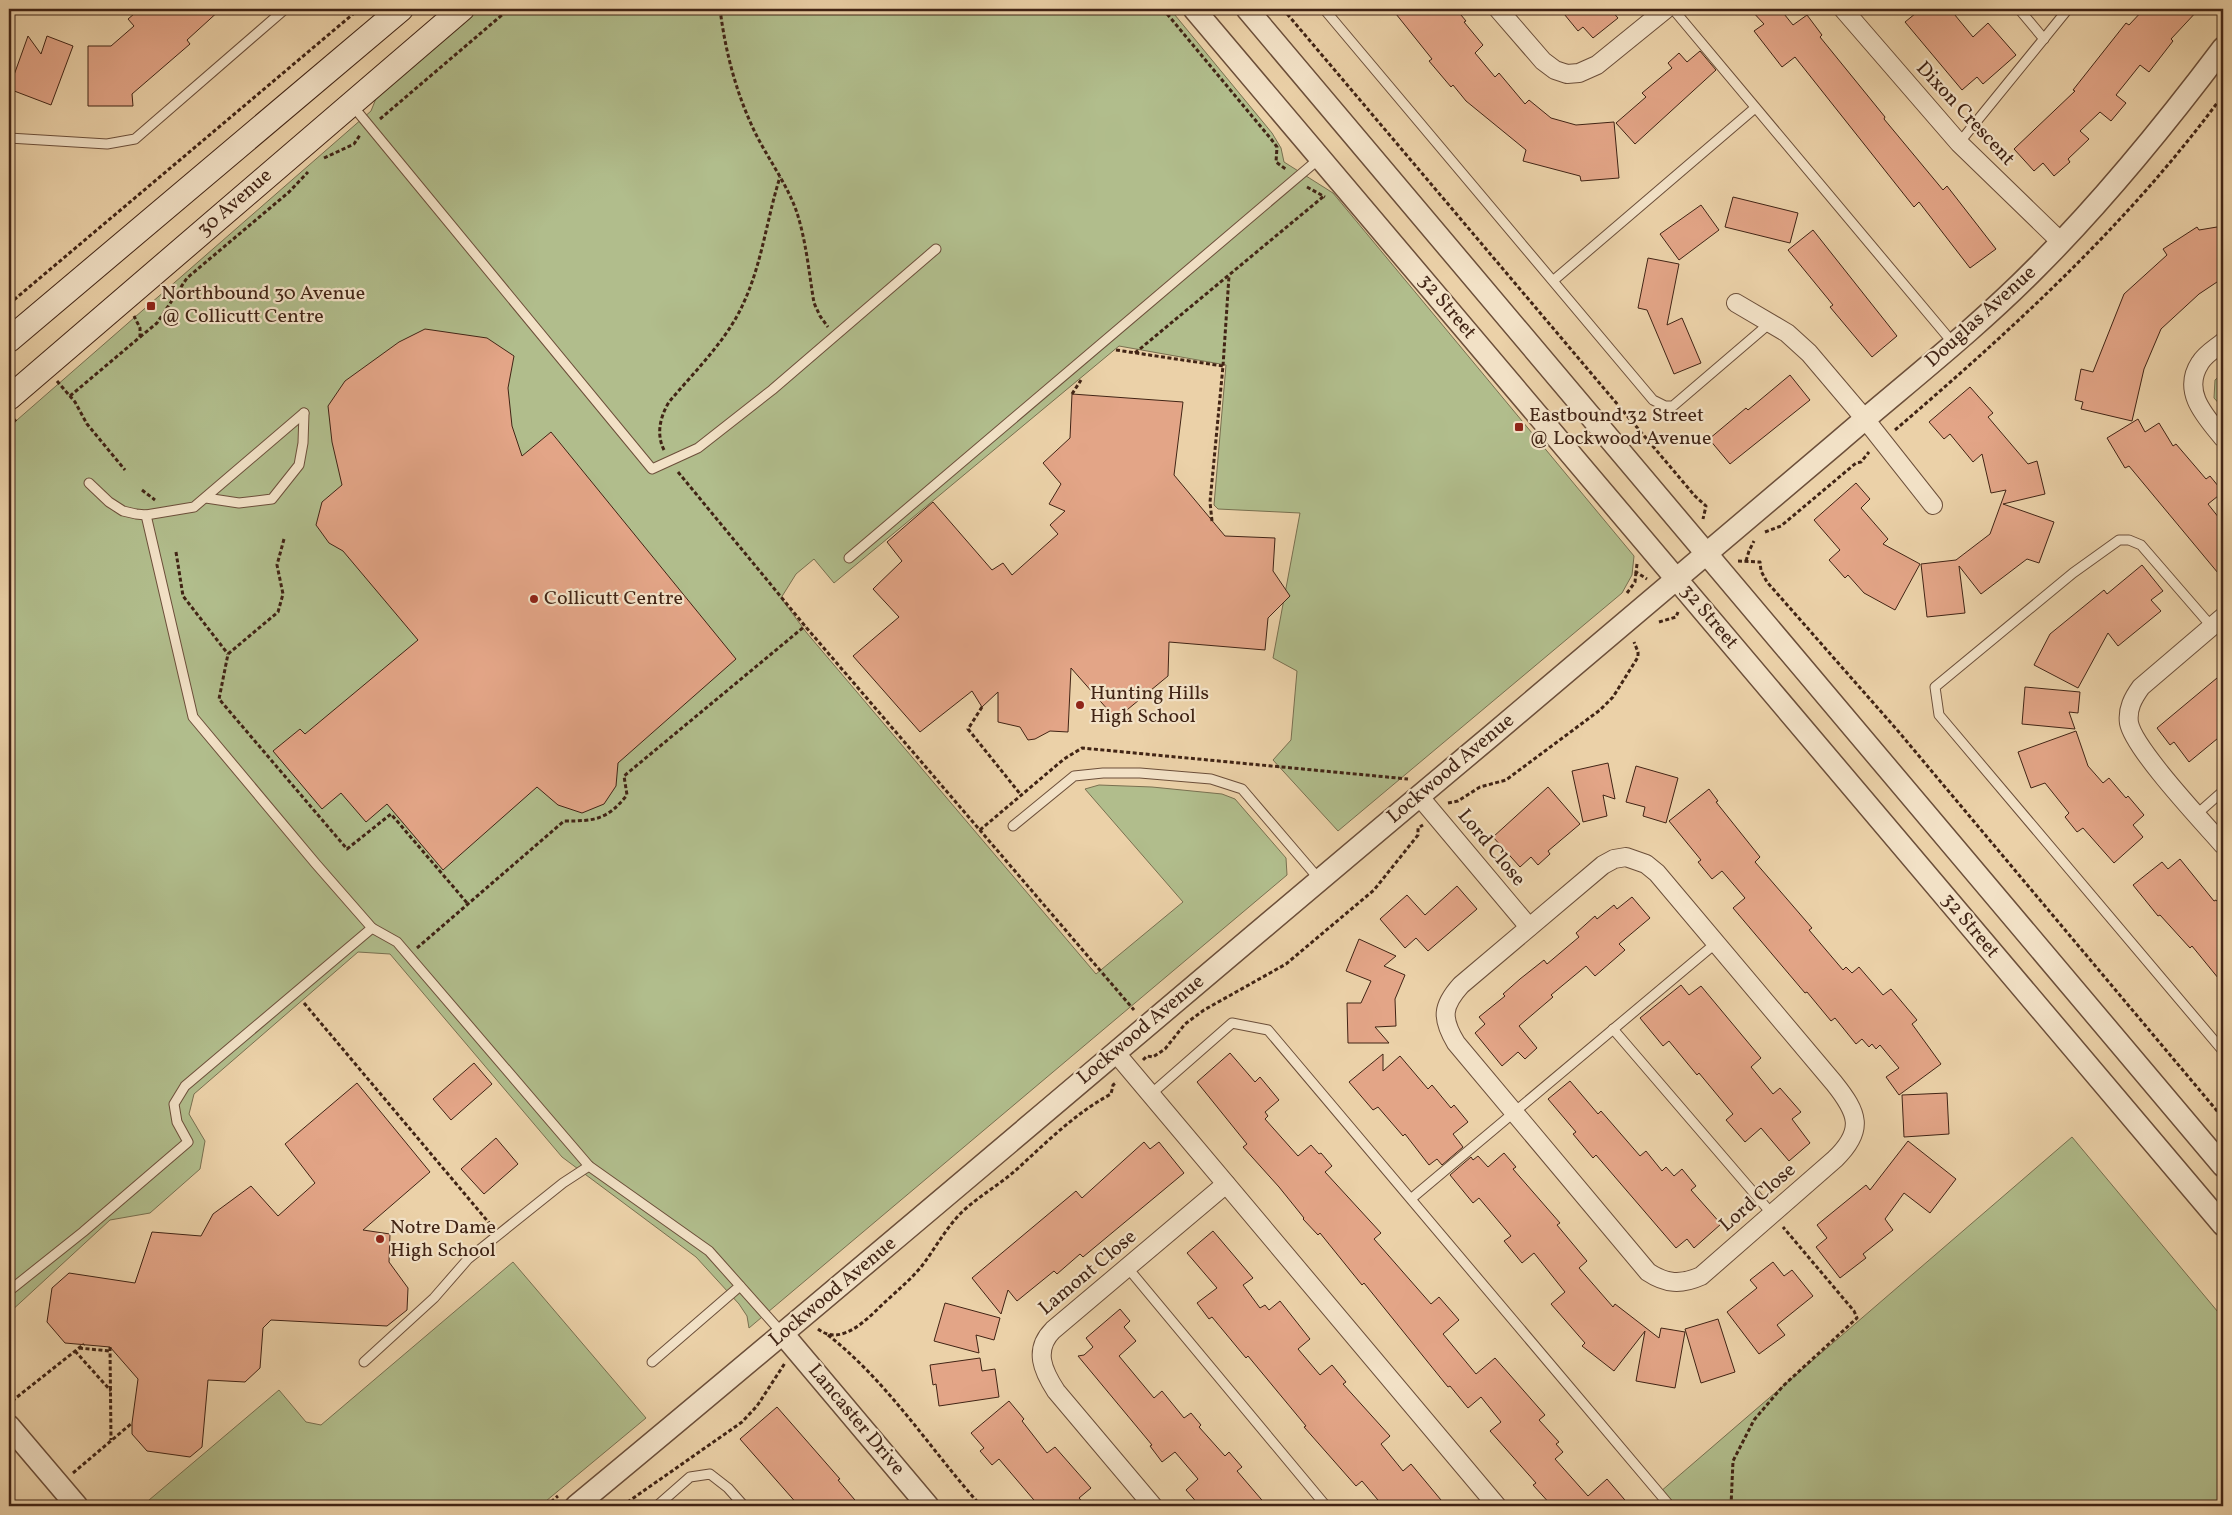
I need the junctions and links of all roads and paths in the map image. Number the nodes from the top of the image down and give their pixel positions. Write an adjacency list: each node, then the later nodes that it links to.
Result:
1 (285, 9): 25 (lane)
2 (358, 9): 38 (path)
3 (401, 9): 43 (main road, 30 Avenue)
4 (462, 9): 21 (main road, 30 Avenue)
5 (509, 9): 23 (path)
6 (720, 9): 31 (path)
7 (1163, 9): 30 (path)
8 (1194, 9): 27 (street, 32 Street)
9 (1247, 9): 70 (street, 32 Street)
10 (1283, 9): 66 (path)
11 (1324, 9): 36 (lane)
12 (1498, 9): 13 (street)
13 (1666, 9)
14 (1672, 9): 22 (lane)
15 (1843, 9): 26 (street, Dixon Crescent)
16 (2019, 9): 18 (lane)
17 (2068, 9): 18 (lane)
18 (2044, 39): 26 (lane)
19 (2223, 48): 33 (street, Douglas Avenue)
20 (2223, 95): 55 (path)
21 (350, 103): 53 (main road, 30 Avenue); 58 (lane)
22 (1755, 108): 36 (lane); 45 (lane)
23 (381, 118)
24 (360, 135): 28 (path)
25 (9, 140)
26 (1959, 143): 33 (street, Dixon Crescent)
27 (1321, 158): 71 (lane); 72 (street, 32 Street)
28 (318, 163)
29 (312, 168): 42 (path)
30 (1286, 170)
31 (780, 177): 41 (path); 58 (path)
32 (1324, 196): 35 (path)
33 (2061, 242): 45 (street, Douglas Avenue)
34 (936, 249): 41 (lane)
35 (1229, 276): 46 (path); 48 (path)
36 (1554, 280): 40 (lane)
37 (1736, 303): 40 (street)
38 (9, 304)
39 (133, 316): 42 (path)
40 (1770, 323): 54 (street)
41 (835, 336): 58 (lane)
42 (140, 337): 52 (path)
43 (9, 340)
44 (2223, 342): 56 (street)
45 (1953, 344): 54 (street, Douglas Avenue)
46 (1136, 352): 47 (path); 48 (path)
47 (1111, 354)
48 (1223, 366): 67 (path)
49 (1084, 376): 51 (path)
50 (50, 380): 52 (path)
51 (1072, 394)
52 (70, 396): 59 (path)
53 (9, 398)
54 (1865, 419): 64 (street); 70 (street, Douglas Avenue)
55 (1899, 426)
56 (2223, 438)
57 (1863, 458): 102 (path)
58 (668, 461): 74 (path)
59 (125, 470)
60 (90, 483): 65 (lane)
61 (142, 490): 63 (path)
62 (206, 498): 62 (lane); 65 (lane)
63 (161, 501)
64 (1933, 505)
65 (146, 515): 90 (lane)
66 (1703, 515)
67 (1212, 521)
68 (284, 539): 76 (path)
69 (176, 552): 76 (path)
70 (1708, 554): 72 (street, Lockwood Avenue); 104 (street, 32 Street)
71 (849, 558)
72 (1678, 579): 78 (street, Lockwood Avenue); 108 (street, 32 Street)
73 (2217, 622): 82 (street); 96 (lane)
74 (805, 626): 85 (path); 88 (path)
75 (1634, 642): 81 (path)
76 (228, 654): 88 (path)
77 (982, 707): 80 (path)
78 (1413, 788): 80 (path); 87 (street, Lockwood Avenue); 89 (street, Lord Close)
79 (2223, 792): 82 (lane)
80 (1021, 795): 85 (path)
81 (1450, 802)
82 (2196, 814): 86 (street)
83 (1013, 826): 87 (lane)
84 (1418, 828): 98 (path)
85 (980, 830): 94 (path)
86 (2223, 845)
87 (1320, 879): 97 (street, Lockwood Avenue)
88 (468, 904): 92 (path)
89 (1529, 927): 91 (street, Lord Close); 101 (street, Lord Close)
90 (372, 928): 92 (lane); 93 (lane)
91 (1716, 943): 95 (lane); 107 (street, Lord Close)
92 (410, 955): 103 (lane)
93 (296, 993): 109 (path); 112 (lane)
94 (1134, 1010)
95 (1614, 1029): 101 (lane); 107 (lane)
96 (2223, 1051)
97 (1115, 1052): 100 (street); 114 (street, Lockwood Avenue)
98 (1147, 1056)
99 (1114, 1085): 115 (path)
100 (1151, 1094): 105 (street); 106 (lane)
101 (1514, 1113): 106 (lane); 107 (street, Lord Close)
102 (2223, 1118)
103 (589, 1166): 109 (lane); 111 (lane)
104 (2223, 1166)
105 (1226, 1184): 110 (street, Lamont Close); 137 (street)
106 (1412, 1198): 138 (lane)
107 (1772, 1214): 139 (path)
108 (2223, 1225)
109 (499, 1234): 119 (lane)
110 (1127, 1267): 135 (street, Lamont Close); 136 (lane)
111 (740, 1286): 114 (lane); 120 (lane)
112 (9, 1291)
113 (819, 1331): 115 (path)
114 (783, 1334): 129 (street, Lockwood Avenue); 133 (street, Lancaster Drive)
115 (827, 1335): 134 (path)
116 (84, 1344): 117 (path)
117 (80, 1348): 118 (path); 122 (path)
118 (75, 1351): 122 (path); 123 (path)
119 (364, 1362)
120 (652, 1362)
121 (781, 1367): 130 (path)
122 (110, 1391): 126 (path)
123 (12, 1402)
124 (132, 1423): 126 (path)
125 (9, 1426): 128 (street)
126 (111, 1440): 127 (path)
127 (73, 1473)
128 (76, 1506)
129 (576, 1506)
130 (622, 1506)
131 (657, 1506): 132 (lane)
132 (744, 1506)
133 (928, 1506)
134 (981, 1506)
135 (1153, 1506)
136 (1326, 1506)
137 (1497, 1506)
138 (1670, 1506)
139 (1731, 1506)

